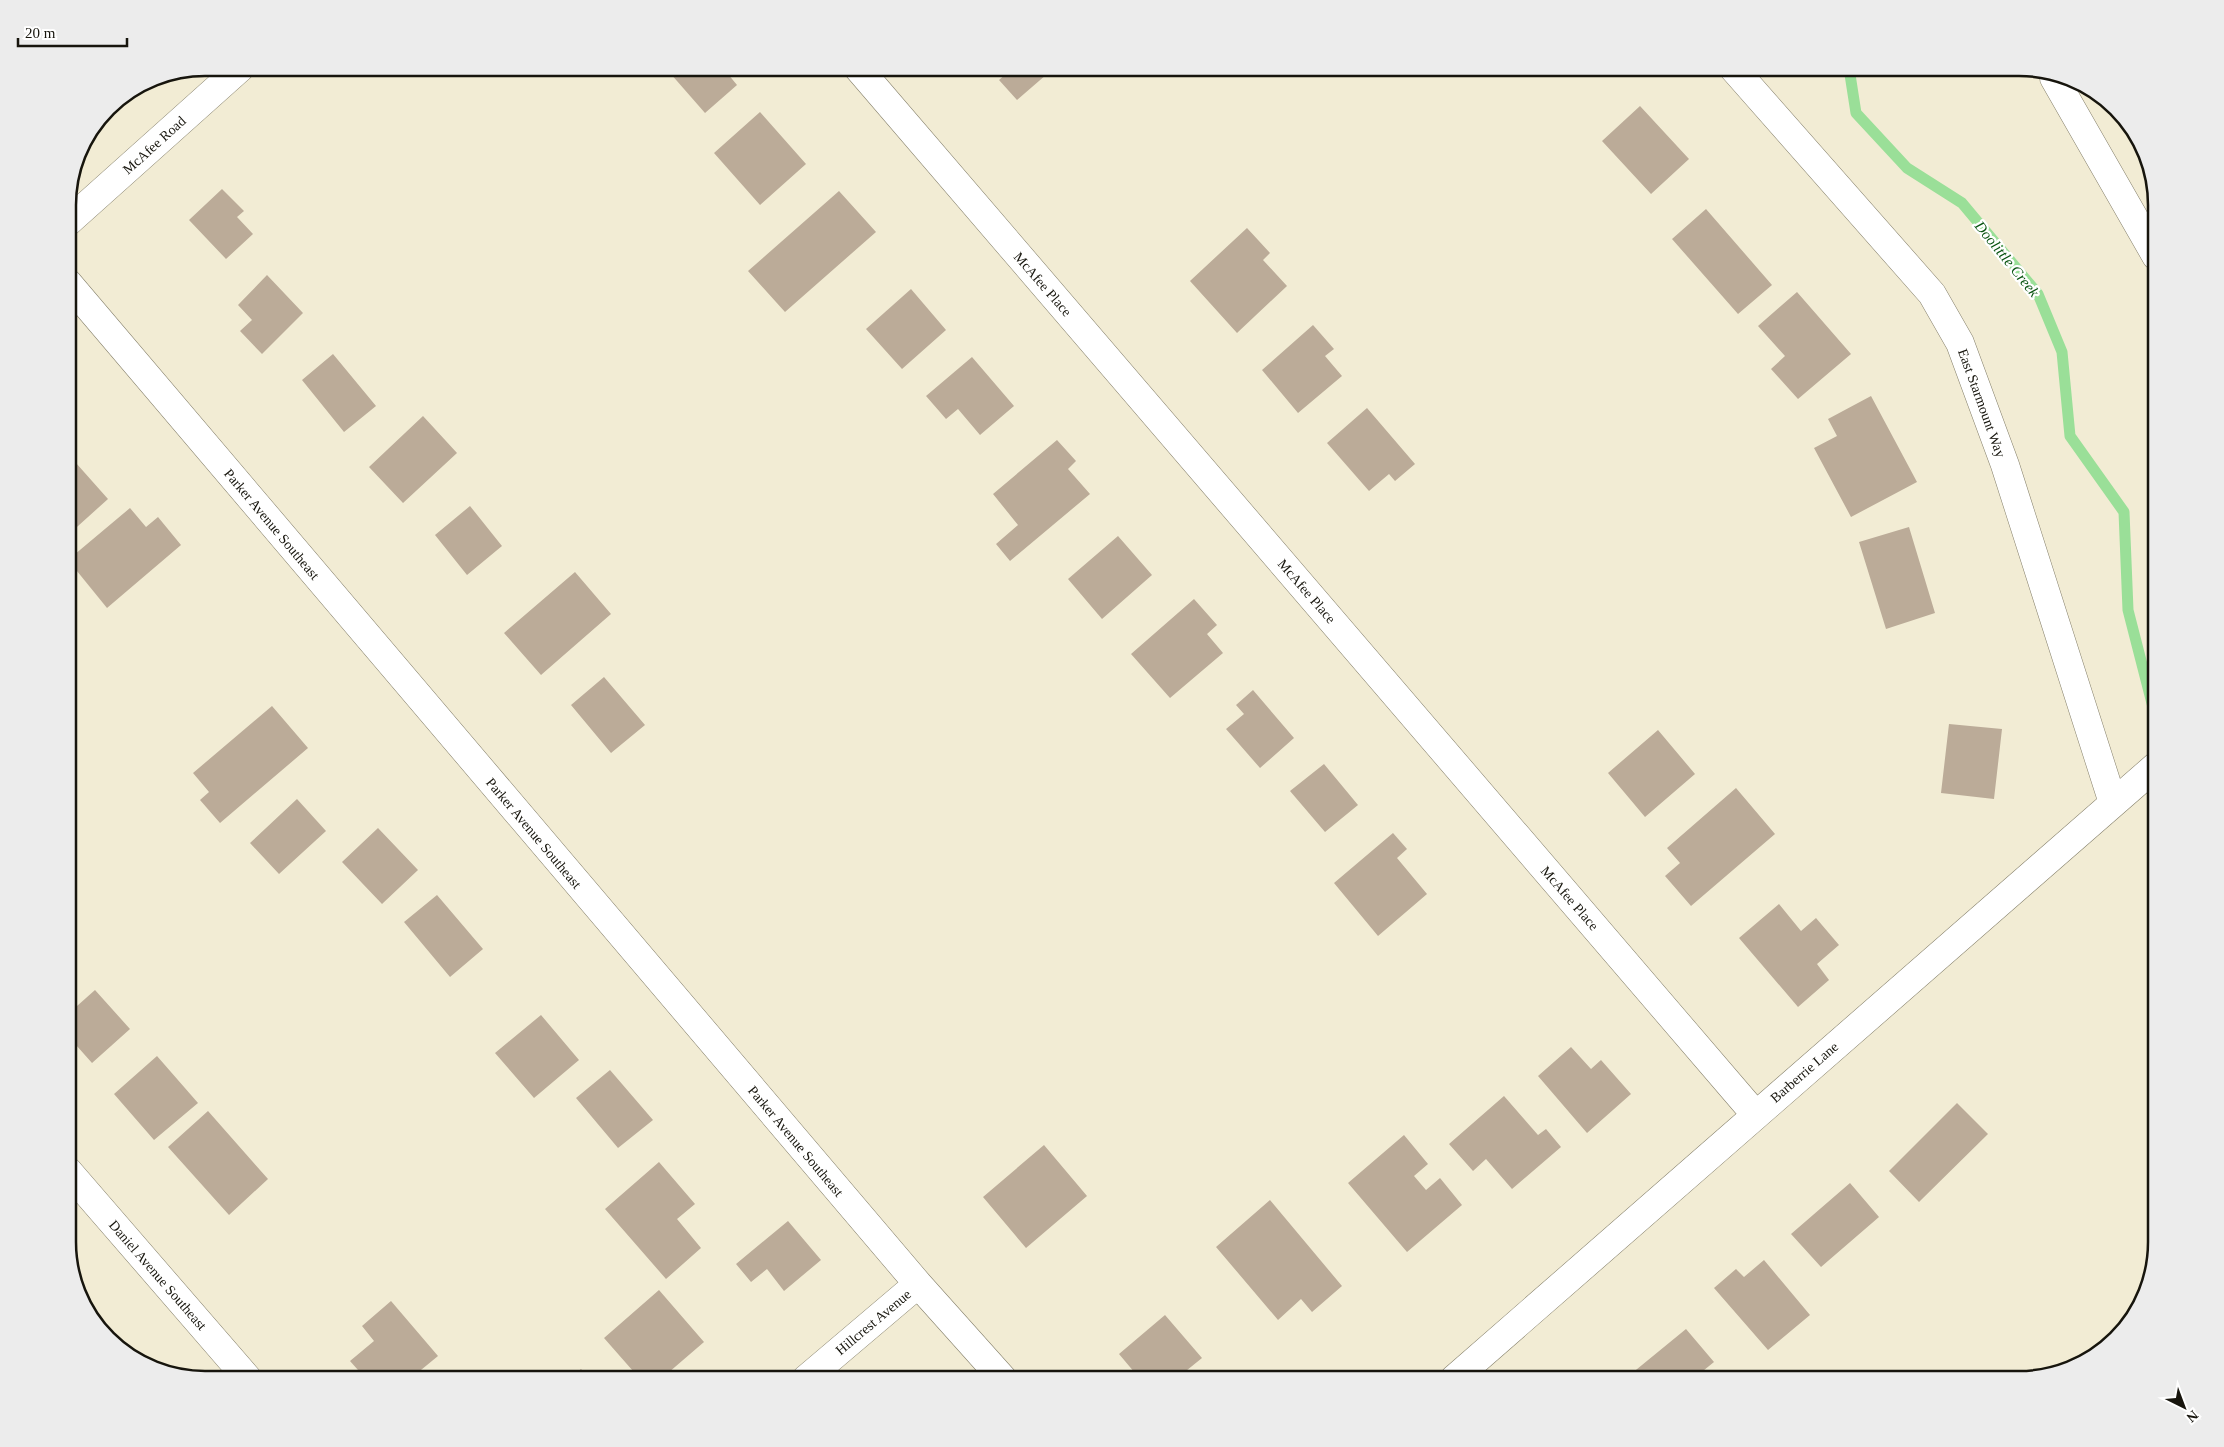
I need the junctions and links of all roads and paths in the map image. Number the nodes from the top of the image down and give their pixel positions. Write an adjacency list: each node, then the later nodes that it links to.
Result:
1 (231, 76): 5 (street, McAfee Road)
2 (865, 76): 10 (street, McAfee Place)
3 (1741, 76): 9 (street, East Starmount Way)
4 (2057, 82): 6 (street)
5 (77, 214)
6 (2148, 242)
7 (77, 294): 12 (street, Parker Avenue Southeast)
8 (2148, 773): 9 (street, Barberrie Lane)
9 (2113, 803): 10 (street, Barberrie Lane)
10 (1755, 1114): 16 (street, Barberrie Lane)
11 (77, 1180): 13 (street, Daniel Avenue Southeast)
12 (918, 1284): 14 (street, Hillcrest Avenue); 15 (street, Parker Avenue Southeast)
13 (240, 1371)
14 (816, 1371)
15 (996, 1371)
16 (1464, 1371)

